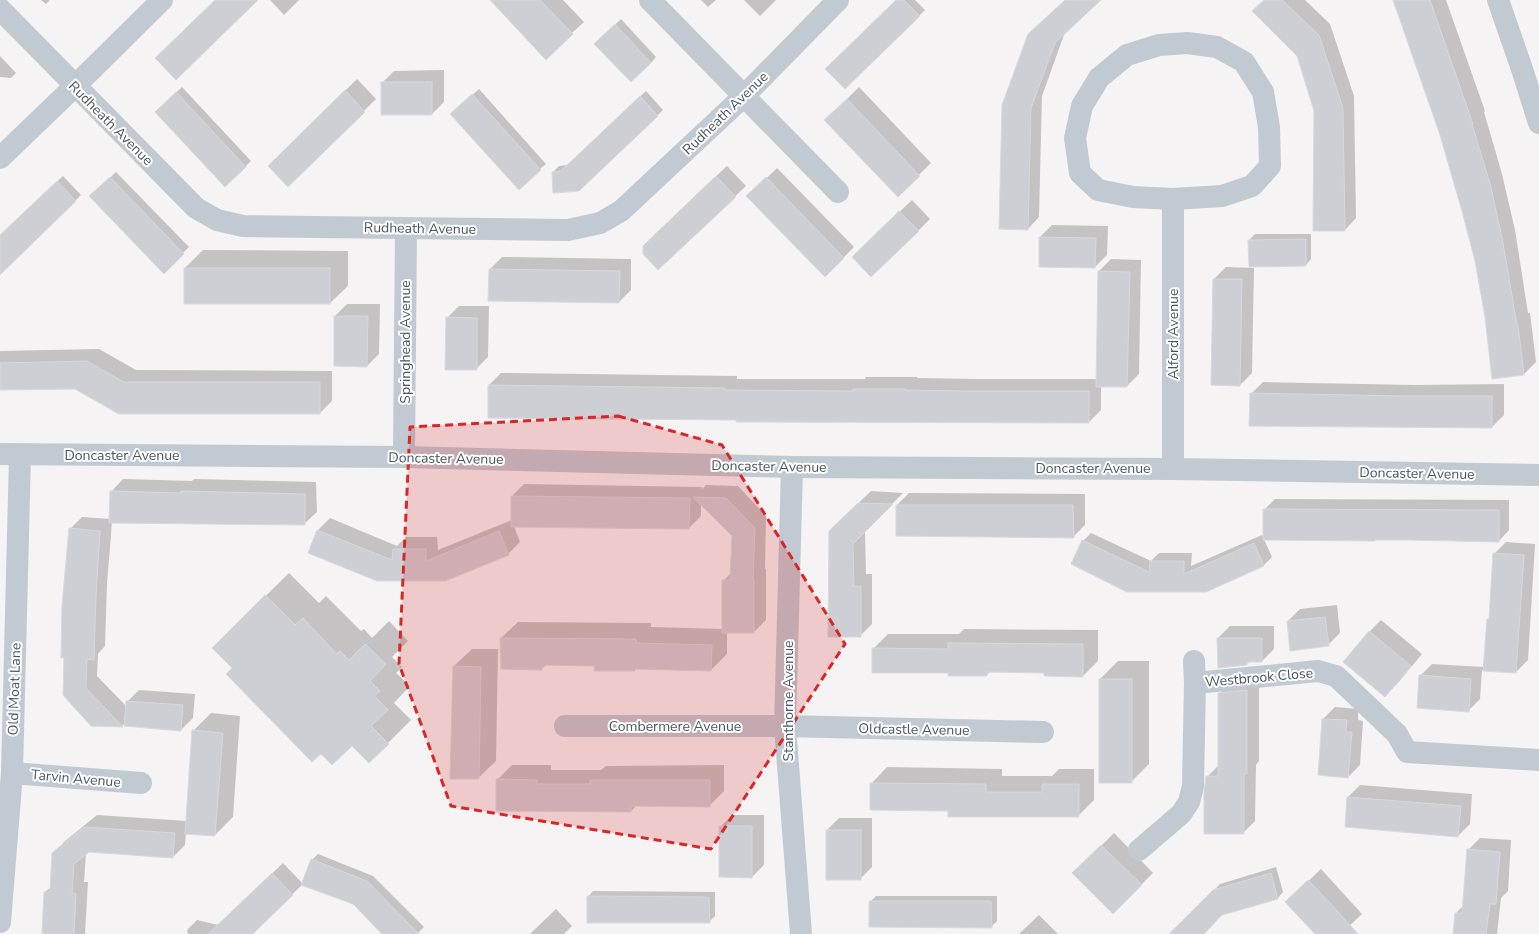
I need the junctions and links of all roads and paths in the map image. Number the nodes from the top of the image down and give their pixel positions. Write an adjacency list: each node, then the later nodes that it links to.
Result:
1 (162, 0): 6 (street)
2 (650, 0): 7 (street)
3 (838, 0): 7 (street, Rudheath Avenue)
4 (1498, 0): 8 (street)
5 (0, 8): 6 (street, Rudheath Avenue)
6 (75, 86): 9 (street); 12 (street, Rudheath Avenue)
7 (744, 96): 10 (street); 12 (street, Rudheath Avenue)
8 (1539, 123)
9 (0, 158)
10 (838, 192)
11 (1173, 199): 11 (street); 16 (street, Alford Avenue)
12 (406, 228): 14 (street, Springhead Avenue)
13 (10, 454): 14 (street, Doncaster Avenue); 24 (street, Old Moat Lane)
14 (404, 457): 15 (street, Doncaster Avenue)
15 (792, 467): 16 (street, Doncaster Avenue); 21 (street, Stanthorne Avenue)
16 (1173, 469): 17 (street, Doncaster Avenue)
17 (1539, 474)
18 (1194, 661): 19 (street)
19 (1195, 683): 23 (street, Westbrook Close); 26 (street, Westbrook Close)
20 (565, 726): 21 (street, Combermere Avenue)
21 (785, 726): 22 (street, Oldcastle Avenue); 28 (street, Stanthorne Avenue)
22 (1043, 732)
23 (1539, 760)
24 (12, 773): 25 (street, Tarvin Avenue); 27 (street, Old Moat Lane)
25 (141, 783)
26 (1140, 850)
27 (0, 922)
28 (801, 934)

